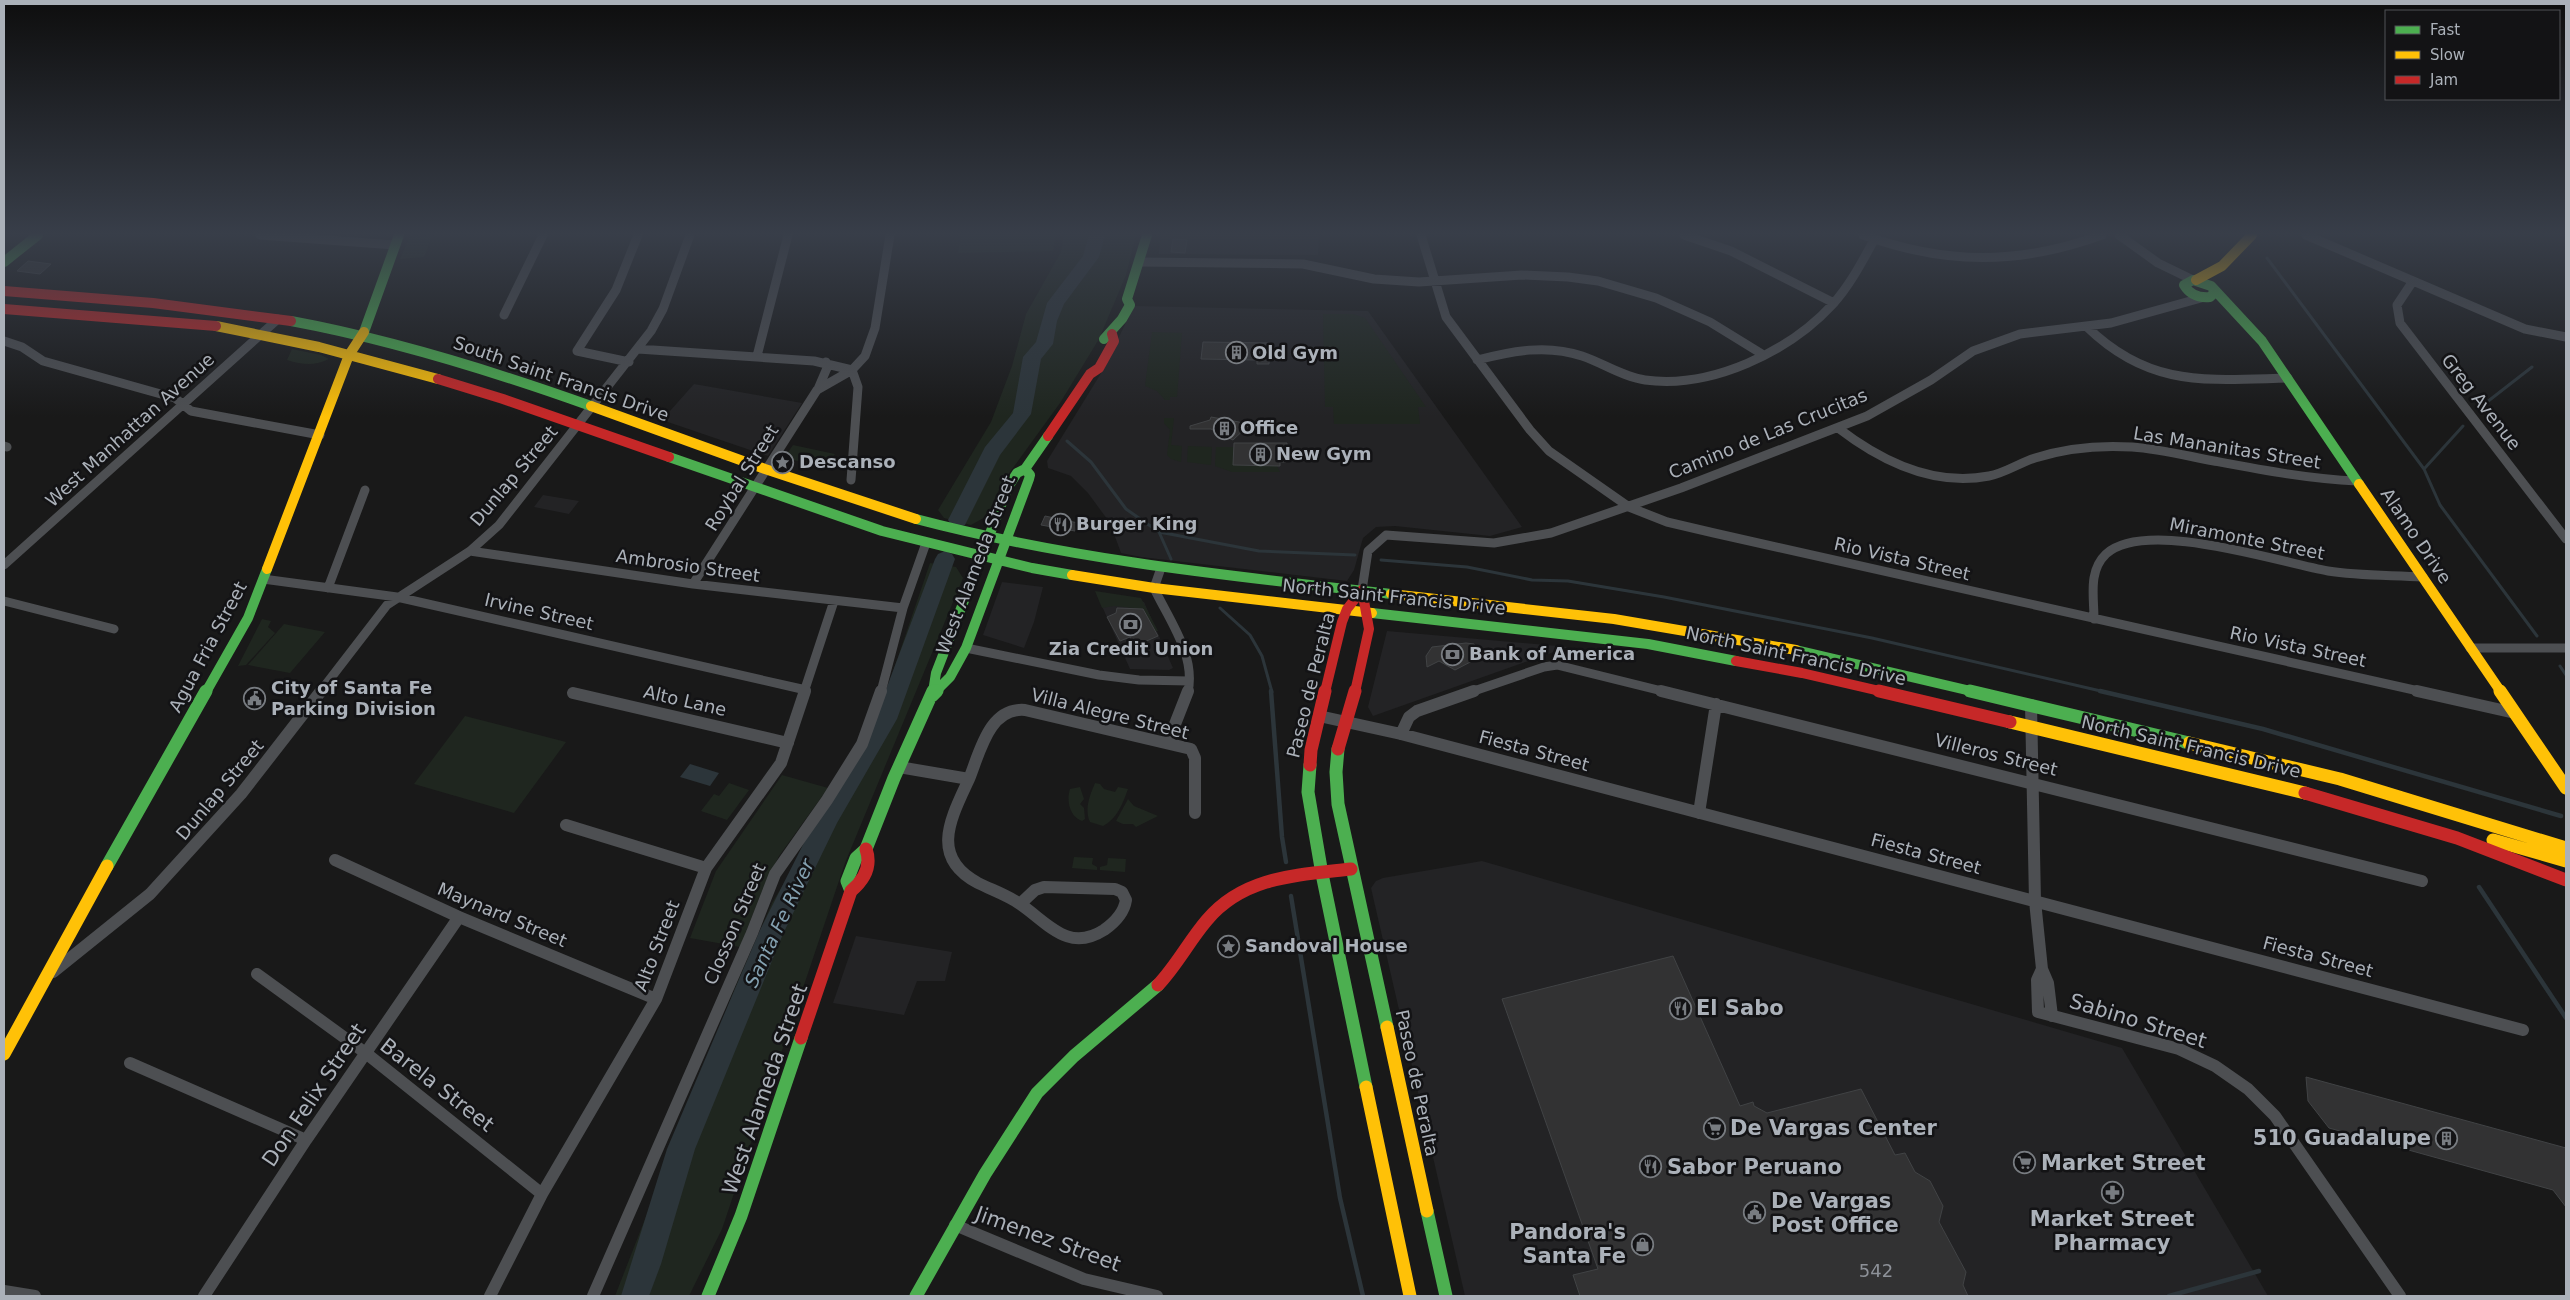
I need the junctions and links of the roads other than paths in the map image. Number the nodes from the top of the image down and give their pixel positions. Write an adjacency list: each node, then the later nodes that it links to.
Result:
1 (68, 296): 25 (main road, South Saint Francis Drive)
2 (376, 296): 27 (main road, Agua Fria Street)
3 (513, 296): 24 (street)
4 (612, 296): 36 (street)
5 (668, 296): 31 (street, Dunlap Street)
6 (772, 296): 34 (street)
7 (880, 296): 38 (street)
8 (1129, 296): 46 (main road, West Alameda Street)
9 (1438, 296): 35 (street, Rio Vista Street)
10 (1649, 296): 32 (street)
11 (1819, 296): 20 (street)
12 (1839, 296): 20 (street)
13 (2178, 296): 21 (street, Camino de Las Crucitas)
14 (2201, 296): 19 (main road, Alamo Drive)
15 (2211, 296): 19 (main road)
16 (2219, 296): 23 (main road, Alamo Drive)
17 (2401, 296): 54 (street, Greg Avenue)
18 (2447, 296): 29 (street)
19 (2203, 298): 21 (street, Camino de Las Crucitas); 23 (main road, Alamo Drive)
20 (1834, 303): 32 (street)
21 (2169, 306): 26 (street, Camino de Las Crucitas)
22 (4, 309): 28 (main road)
23 (2232, 310): 39 (main road, Alamo Drive)
24 (504, 315)
25 (278, 319): 27 (main road, South Saint Francis Drive); 28 (street, West Manhattan Avenue)
26 (2087, 327): 39 (street); 44 (street, Camino de Las Crucitas)
27 (362, 334): 33 (main road, Agua Fria Street); 42 (main road, South Saint Francis Drive)
28 (260, 336): 33 (main road); 41 (street, West Manhattan Avenue)
29 (2566, 337)
30 (4, 342): 41 (street)
31 (638, 349): 34 (street); 36 (street, Dunlap Street)
32 (1762, 354): 35 (street)
33 (350, 355): 43 (main road); 45 (main road, Agua Fria Street)
34 (757, 356): 37 (street)
35 (1477, 360): 52 (street, Rio Vista Street)
36 (629, 362): 42 (street, Dunlap Street)
37 (826, 362): 38 (street); 40 (street, Roybal Street)
38 (852, 370): 40 (street, Roybal Street); 48 (street)
39 (2288, 378): 49 (main road, Alamo Drive)
40 (817, 390): 47 (street, Roybal Street)
41 (181, 405): 45 (street); 60 (street, West Manhattan Avenue)
42 (592, 407): 43 (street, Dunlap Street); 47 (main road, South Saint Francis Drive)
43 (576, 426): 50 (main road); 57 (street, Dunlap Street)
44 (1838, 428): 49 (street, Las Mananitas Street); 52 (street, Camino de Las Crucitas)
45 (320, 435): 63 (main road, Agua Fria Street)
46 (1025, 469): 53 (main road, West Alameda Street); 55 (main road, West Alameda Street)
47 (767, 470): 50 (street, Roybal Street); 53 (main road, South Saint Francis Drive)
48 (852, 480)
49 (2357, 480): 62 (main road, Alamo Drive)
50 (756, 488): 56 (main road); 64 (street, Roybal Street)
51 (365, 490): 66 (street)
52 (1629, 506): 65 (street); 74 (street, Rio Vista Street)
53 (989, 538): 55 (main road, South Saint Francis Drive); 58 (main road, West Alameda Street)
54 (2566, 539)
55 (1006, 541): 59 (main road, West Alameda Street); 61 (main road, North Saint Francis Drive)
56 (926, 544): 58 (main road); 71 (street, Closson Street)
57 (470, 551): 64 (street, Ambrosio Street); 68 (street, Dunlap Street)
58 (982, 556): 59 (main road); 82 (main road, West Alameda Street)
59 (998, 560): 67 (main road, North Saint Francis Drive); 76 (main road, West Alameda Street)
60 (4, 565)
61 (1161, 568): 65 (main road, North Saint Francis Drive); 67 (street)
62 (2423, 577): 74 (street, Miramonte Street); 77 (main road, Alamo Drive)
63 (263, 579): 66 (street, Irvine Street); 113 (main road, Agua Fria Street)
64 (693, 584): 70 (street, Ambrosio Street)
65 (1363, 585): 72 (main road, Paseo de Peralta); 73 (main road, Paseo de Peralta); 84 (main road, North Saint Francis Drive)
66 (328, 588): 68 (street, Irvine Street)
67 (1154, 588): 72 (main road, North Saint Francis Drive); 79 (street)
68 (397, 596): 80 (street, Irvine Street); 113 (street, Dunlap Street)
69 (4, 601): 75 (street)
70 (834, 601): 71 (street, Ambrosio Street); 80 (street, Alto Street)
71 (903, 608): 127 (street, Closson Street)
72 (1347, 609): 73 (main road, North Saint Francis Drive); 86 (main road, Paseo de Peralta)
73 (1367, 612): 87 (main road, Paseo de Peralta); 88 (main road, North Saint Francis Drive)
74 (2094, 619): 85 (street, Rio Vista Street)
75 (114, 629)
76 (966, 648): 79 (street); 82 (main road, West Alameda Street)
77 (2470, 648): 78 (street); 85 (main road, Alamo Drive)
78 (2566, 648)
79 (1189, 681): 90 (street)
80 (806, 690): 91 (street, Alto Street)
81 (573, 693): 91 (street, Alto Lane)
82 (932, 696): 92 (main road, West Alameda Street)
83 (1716, 704): 89 (street, Villeros Street); 94 (street, Villeros Street); 97 (street)
84 (2031, 705): 88 (street, Sabino Street); 100 (main road, North Saint Francis Drive)
85 (2515, 712): 95 (main road, Alamo Drive)
86 (1319, 716): 87 (street, Fiesta Street); 105 (main road, Paseo de Peralta)
87 (1346, 721): 89 (street, Fiesta Street); 104 (main road, Paseo de Peralta)
88 (2032, 727): 94 (street, Sabino Street); 98 (main road, North Saint Francis Drive)
89 (1401, 734): 97 (street, Fiesta Street)
90 (1168, 742): 93 (street, Villa Alegre Street); 96 (street, Villa Alegre Street)
91 (788, 743): 103 (street, Alto Street)
92 (899, 767): 93 (street); 128 (main road, West Alameda Street)
93 (969, 779): 109 (street, Villa Alegre Street)
94 (2032, 782): 106 (street, Villeros Street); 108 (street, Sabino Street)
95 (2566, 788)
96 (1195, 813)
97 (1699, 813): 108 (street, Fiesta Street)
98 (2397, 818): 102 (main road); 107 (main road, North Saint Francis Drive)
99 (566, 826): 103 (street)
100 (2566, 848)
101 (335, 860): 110 (street, Maynard Street)
102 (2566, 861)
103 (706, 868): 114 (street, Alto Street)
104 (1351, 870): 105 (main road); 132 (main road, Paseo de Peralta)
105 (1322, 874): 122 (main road); 131 (main road, Paseo de Peralta)
106 (2422, 880)
107 (2566, 880)
108 (2035, 901): 111 (street, Sabino Street); 116 (street, Fiesta Street)
109 (1020, 904): 109 (street, Villa Alegre Street)
110 (459, 917): 114 (street, Maynard Street); 118 (street, Don Felix Street)
111 (2042, 969): 115 (street, Sabino Street); 115 (street, Sabino Street)
112 (257, 974): 118 (street, Barela Street)
113 (46, 978): 117 (main road, Agua Fria Street)
114 (656, 1000): 121 (street, Alto Street)
115 (2052, 1016): 133 (street, Sabino Street)
116 (2523, 1030)
117 (4, 1054)
118 (367, 1054): 120 (street, Don Felix Street); 121 (street, Barela Street)
119 (130, 1063): 120 (street)
120 (306, 1140): 125 (street, Don Felix Street)
121 (542, 1194): 126 (street, Alto Street)
122 (955, 1225): 129 (main road); 130 (street, Jimenez Street)
123 (4, 1291): 124 (street)
124 (35, 1296)
125 (204, 1296)
126 (490, 1296)
127 (593, 1296)
128 (708, 1296)
129 (916, 1296)
130 (1157, 1296)
131 (1410, 1296)
132 (1446, 1296)
133 (2400, 1296)

